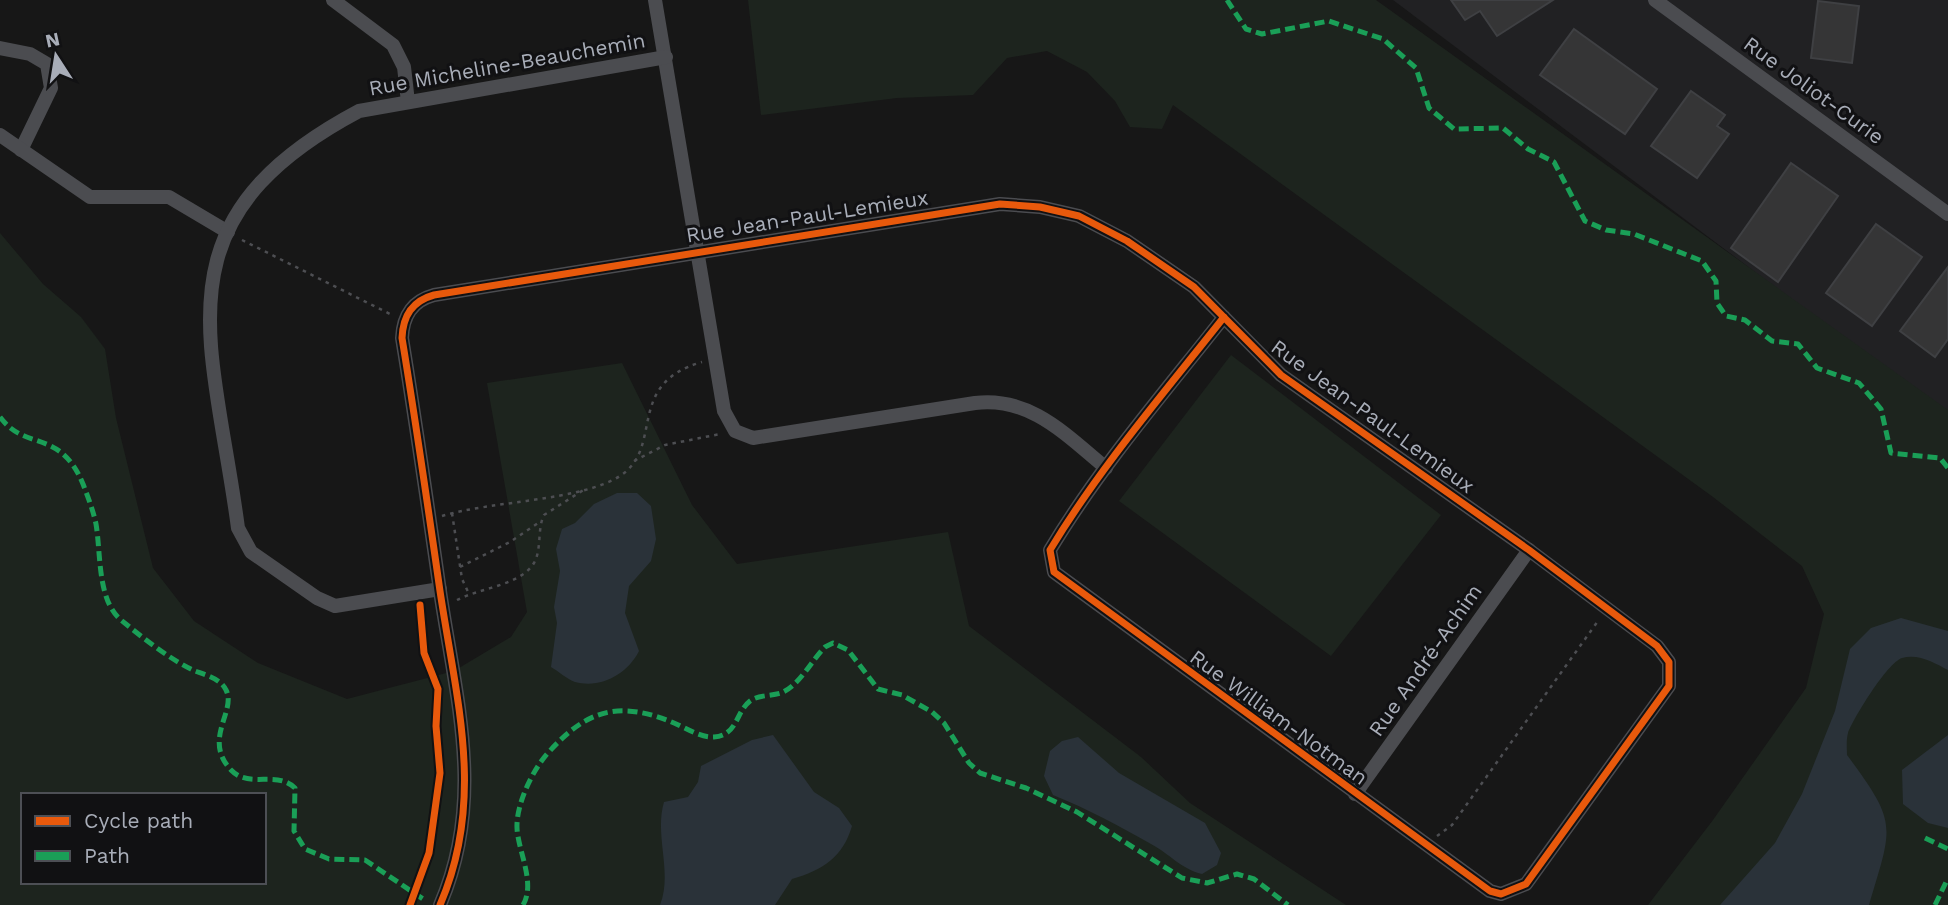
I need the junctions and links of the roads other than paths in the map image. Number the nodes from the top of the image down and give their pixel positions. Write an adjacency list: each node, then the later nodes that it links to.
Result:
1 (333, 0): 6 (street)
2 (656, 0): 5 (street)
3 (1655, 0): 9 (street, Rue Joliot-Curie)
4 (0, 47): 8 (street)
5 (666, 57): 6 (street, Rue Micheline-Beauchemin); 11 (street)
6 (408, 102): 10 (street, Rue Micheline-Beauchemin)
7 (0, 135): 8 (street)
8 (21, 150): 10 (street)
9 (1948, 214)
10 (228, 232): 15 (street, Rue Micheline-Beauchemin)
11 (698, 252): 12 (street, Rue Jean-Paul-Lemieux); 13 (street); 15 (street, Rue Jean-Paul-Lemieux)
12 (1224, 317): 13 (street, Rue William-Notman); 14 (street, Rue Jean-Paul-Lemieux)
13 (1106, 468): 17 (street, Rue William-Notman)
14 (1529, 550): 16 (street, Rue Jean-Paul-Lemieux); 17 (street, Rue André-Achim)
15 (440, 589): 18 (street)
16 (1669, 662): 17 (street, Rue William-Notman)
17 (1354, 794)
18 (440, 905)

